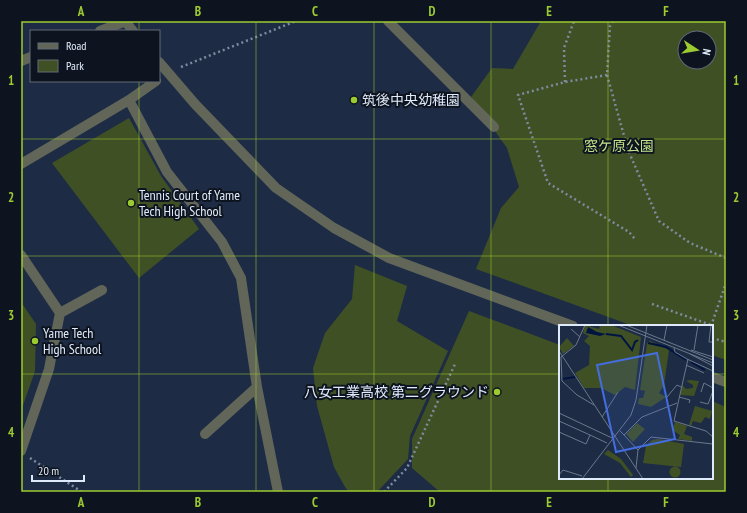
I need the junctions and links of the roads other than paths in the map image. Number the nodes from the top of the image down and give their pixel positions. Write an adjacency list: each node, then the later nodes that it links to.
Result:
1 (125, 21): 3 (street); 4 (street)
2 (388, 21): 10 (street)
3 (102, 30)
4 (132, 30)
5 (160, 63): 6 (street)
6 (168, 73): 7 (street); 15 (street)
7 (160, 78)
8 (155, 82): 9 (street)
9 (129, 100): 11 (street); 18 (street)
10 (494, 127)
11 (21, 164)
12 (21, 255): 14 (street)
13 (102, 290): 14 (street)
14 (60, 313): 20 (street)
15 (569, 325)
16 (713, 377): 17 (street)
17 (726, 382)
18 (257, 387): 19 (street); 21 (street)
19 (204, 434)
20 (24, 454)
21 (278, 492)

